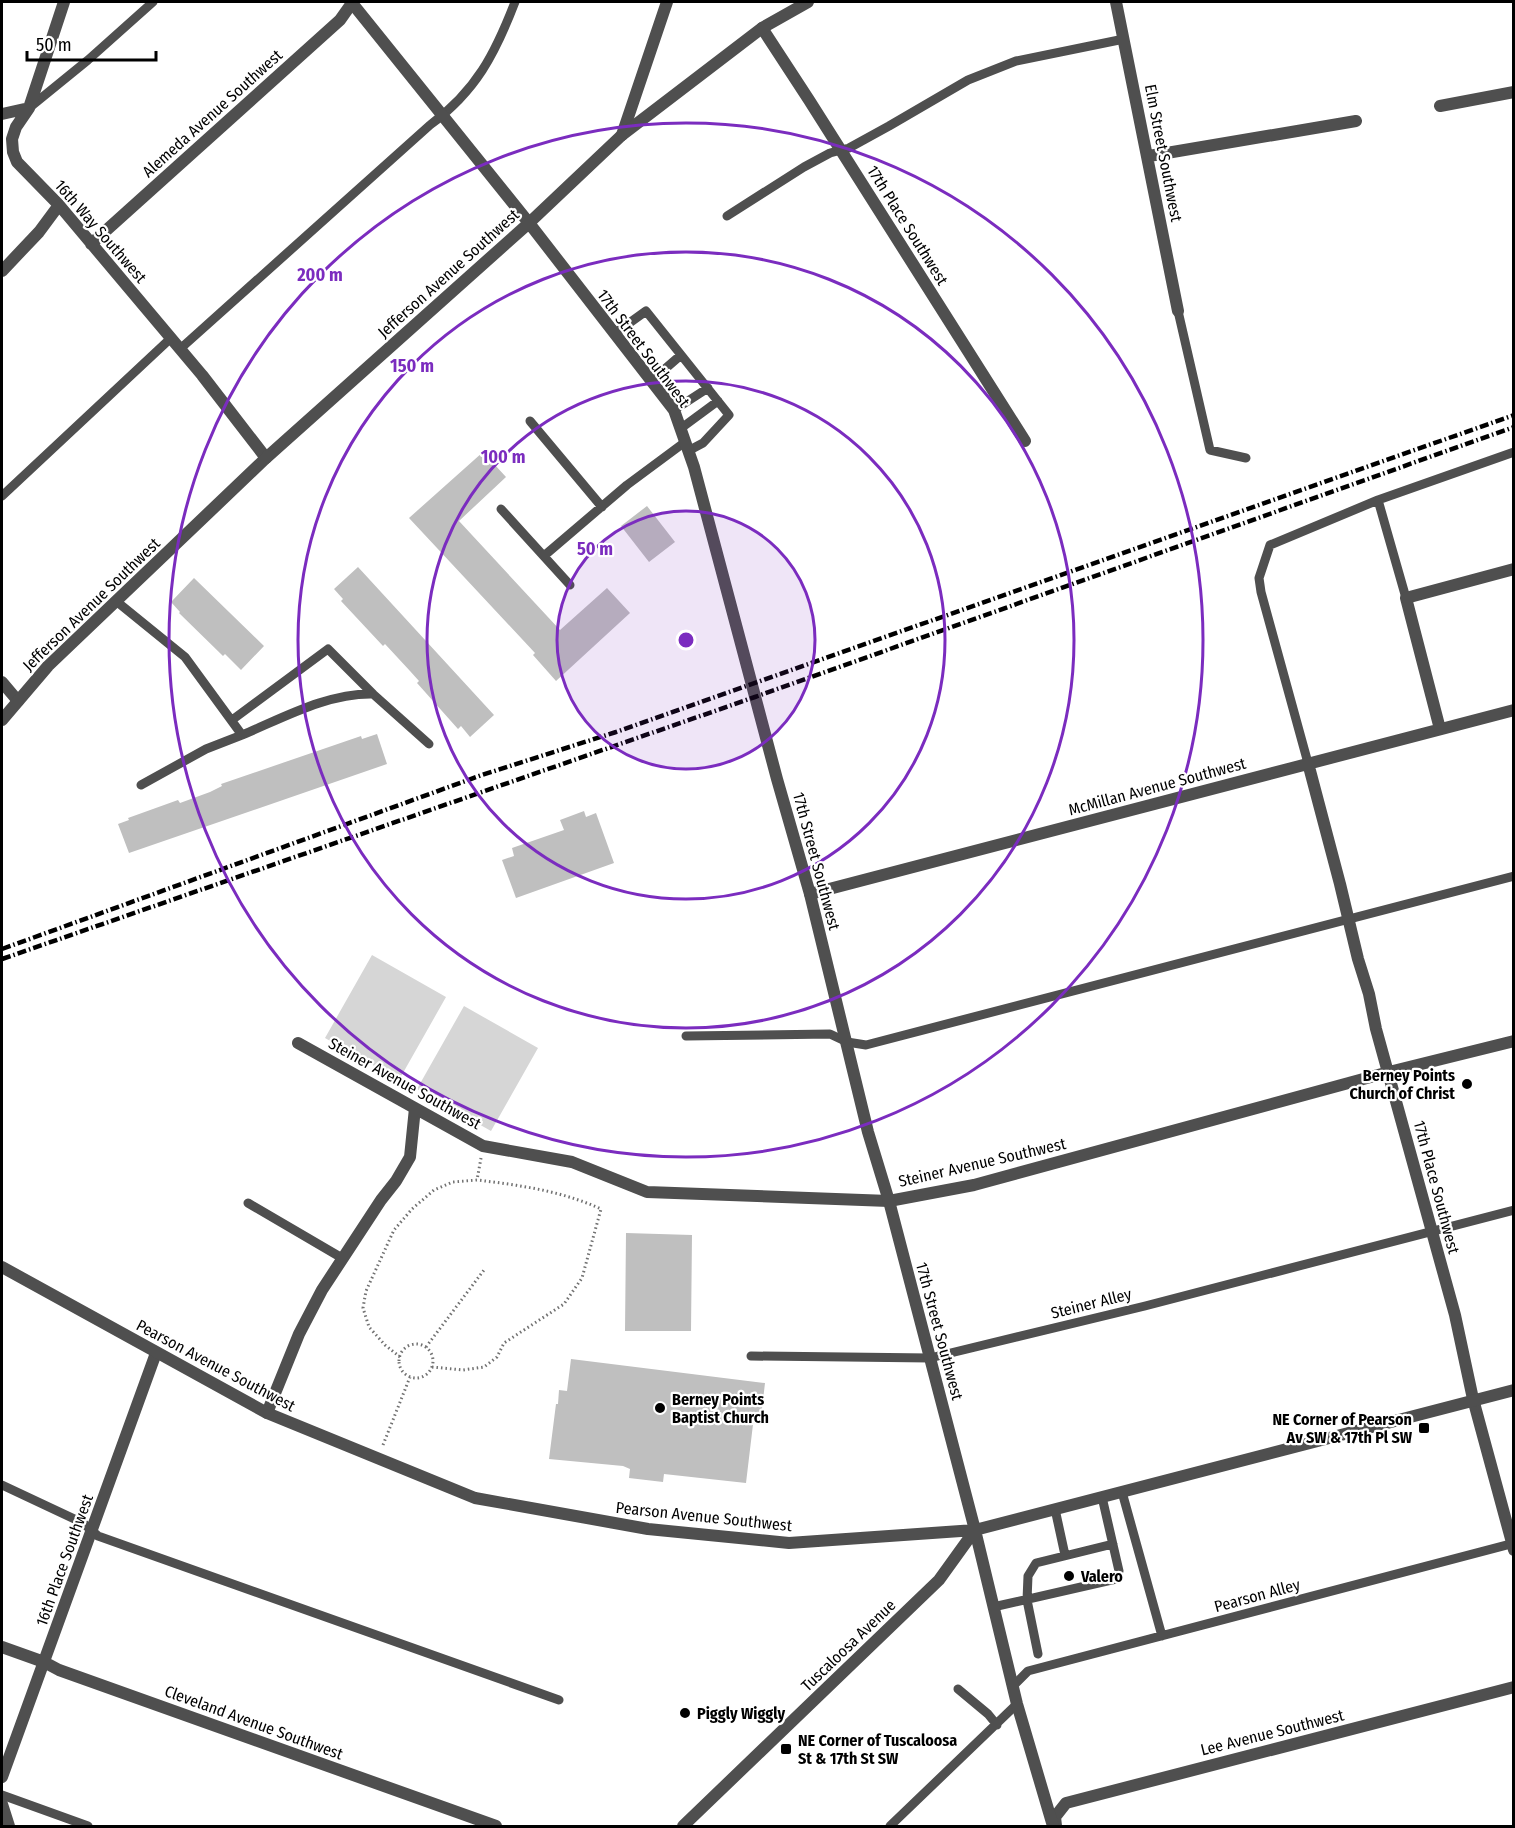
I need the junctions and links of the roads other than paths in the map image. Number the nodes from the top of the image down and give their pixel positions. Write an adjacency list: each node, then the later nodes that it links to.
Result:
1 (64, 2): 12 (street, 16th Way Southwest)
2 (153, 2): 12 (lane)
3 (352, 2): 14 (street, 17th Street Southwest); 22 (street, Alemeda Avenue Southwest)
4 (515, 2): 14 (lane)
5 (667, 2): 16 (street)
6 (808, 2): 8 (street, Jefferson Avenue Southwest)
7 (1116, 2): 9 (street, Elm Street Southwest)
8 (762, 28): 16 (street, Jefferson Avenue Southwest); 17 (street, 17th Place Southwest)
9 (1124, 39): 17 (lane); 18 (street, Elm Street Southwest)
10 (1514, 92): 11 (street)
11 (1440, 106)
12 (29, 108): 13 (street); 19 (street, 16th Way Southwest)
13 (2, 114)
14 (443, 115): 21 (street, 17th Street Southwest); 27 (lane)
15 (1356, 121): 18 (street)
16 (622, 135): 21 (street, Jefferson Avenue Southwest)
17 (841, 150): 20 (lane); 35 (street, 17th Place Southwest)
18 (1149, 156): 24 (street, Elm Street Southwest)
19 (59, 205): 22 (street, 16th Way Southwest); 23 (street)
20 (727, 216)
21 (529, 223): 25 (street, 17th Street Southwest); 38 (street, Jefferson Avenue Southwest)
22 (91, 244): 26 (street, 16th Way Southwest)
23 (2, 271)
24 (1178, 311): 39 (lane)
25 (614, 334): 28 (lane); 29 (street, 17th Street Southwest)
26 (171, 338): 27 (street, 16th Way Southwest); 40 (lane)
27 (180, 349): 38 (street, 16th Way Southwest)
28 (681, 355): 29 (lane); 30 (lane)
29 (651, 381): 32 (street, 17th Street Southwest)
30 (708, 388): 31 (lane); 32 (lane)
31 (718, 401): 34 (lane); 36 (lane)
32 (674, 410): 34 (street, 17th Street Southwest)
33 (530, 421): 42 (lane)
34 (681, 429): 36 (street, 17th Street Southwest)
35 (1025, 441)
36 (687, 447): 42 (lane); 61 (street, 17th Street Southwest)
37 (1514, 452): 41 (lane)
38 (266, 458): 48 (street, Jefferson Avenue Southwest)
39 (1246, 458)
40 (2, 496)
41 (1378, 500): 47 (lane); 58 (lane)
42 (602, 507): 44 (lane)
43 (501, 509): 44 (lane)
44 (545, 555): 46 (lane)
45 (1514, 570): 47 (street)
46 (570, 585)
47 (1406, 598): 55 (street)
48 (116, 601): 51 (street, Jefferson Avenue Southwest); 54 (lane)
49 (2, 682): 51 (street)
50 (373, 694): 54 (lane); 56 (lane); 57 (lane)
51 (18, 700): 53 (street, Jefferson Avenue Southwest)
52 (1514, 710): 55 (street, McMillan Avenue Southwest)
53 (2, 720)
54 (232, 720): 56 (lane)
55 (1440, 729): 58 (street, McMillan Avenue Southwest)
56 (242, 735): 59 (lane)
57 (429, 744)
58 (1308, 763): 61 (street, McMillan Avenue Southwest); 62 (street, 17th Place Southwest)
59 (141, 785)
60 (1514, 876): 62 (lane)
61 (810, 894): 65 (street, 17th Street Southwest)
62 (1348, 918): 65 (lane); 67 (street, 17th Place Southwest)
63 (686, 1036): 65 (lane)
64 (1514, 1041): 67 (street, Steiner Avenue Southwest)
65 (848, 1042): 69 (street, 17th Street Southwest)
66 (298, 1043): 68 (street, Steiner Avenue Southwest)
67 (1389, 1072): 69 (street, Steiner Avenue Southwest); 72 (street, 17th Place Southwest)
68 (415, 1108): 69 (street, Steiner Avenue Southwest); 73 (street)
69 (889, 1202): 77 (street, 17th Street Southwest)
70 (248, 1203): 73 (lane)
71 (1514, 1210): 72 (lane, Steiner Alley)
72 (1432, 1232): 77 (lane, Steiner Alley); 79 (street, 17th Place Southwest)
73 (342, 1258): 80 (street)
74 (2, 1267): 75 (street, Pearson Avenue Southwest)
75 (156, 1353): 80 (street, Pearson Avenue Southwest); 86 (street, 16th Place Southwest)
76 (751, 1356): 77 (lane, Steiner Alley)
77 (930, 1358): 85 (street, 17th Street Southwest)
78 (1514, 1390): 79 (street, Pearson Avenue Southwest)
79 (1473, 1399): 82 (street, Pearson Avenue Southwest); 88 (street, 17th Place Southwest)
80 (267, 1413): 85 (street, Pearson Avenue Southwest)
81 (2, 1485): 86 (lane)
82 (1122, 1492): 83 (street, Pearson Avenue Southwest); 95 (lane)
83 (1102, 1497): 84 (street, Pearson Avenue Southwest); 87 (lane)
84 (1055, 1509): 85 (street, Pearson Avenue Southwest); 90 (lane)
85 (975, 1530): 94 (street, 17th Street Southwest); 111 (street, Tuscaloosa Avenue)
86 (92, 1531): 98 (street, 16th Place Southwest); 102 (lane)
87 (1113, 1544): 89 (lane); 93 (lane)
88 (1513, 1546): 95 (lane, Pearson Alley)
89 (1076, 1552): 90 (lane); 91 (lane)
90 (1060, 1556): 92 (lane); 93 (lane)
91 (1078, 1563)
92 (1058, 1568)
93 (1027, 1600): 94 (lane); 97 (lane)
94 (993, 1606): 99 (street, 17th Street Southwest)
95 (1162, 1636): 99 (lane, Pearson Alley)
96 (2, 1647): 98 (street, Cleveland Avenue Southwest)
97 (1038, 1654)
98 (44, 1662): 105 (street, 16th Place Southwest); 110 (street, Cleveland Avenue Southwest)
99 (1013, 1686): 103 (street, 17th Street Southwest)
100 (1514, 1687): 113 (street, Lee Avenue Southwest)
101 (958, 1689): 104 (lane)
102 (559, 1700)
103 (1017, 1704): 104 (lane); 113 (street, 17th Street Southwest)
104 (997, 1725): 112 (lane)
105 (2, 1777)
106 (2, 1795): 109 (lane)
107 (2, 1804): 108 (street)
108 (9, 1827)
109 (88, 1827)
110 (496, 1827)
111 (683, 1827)
112 (890, 1827)
113 (1054, 1827)

